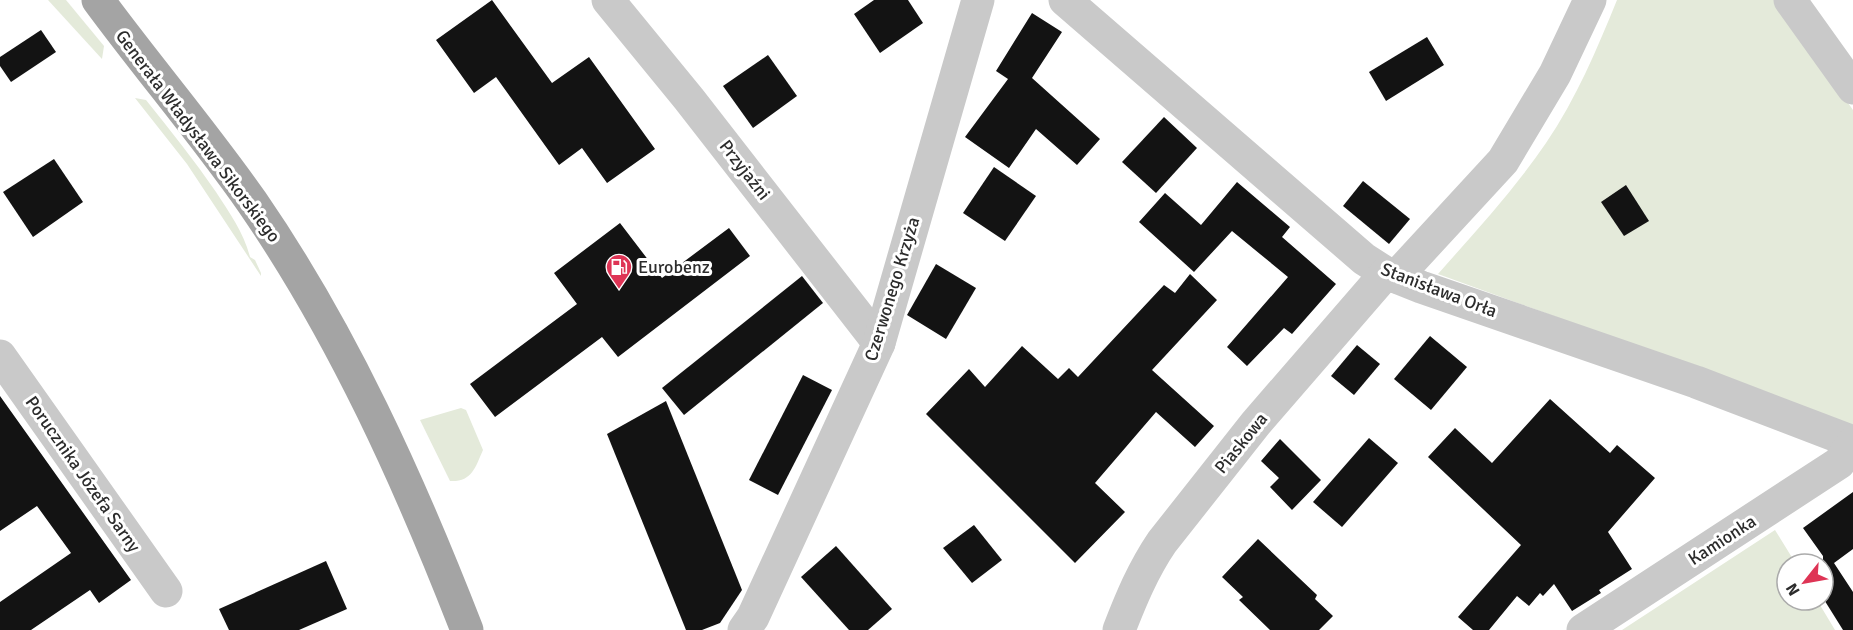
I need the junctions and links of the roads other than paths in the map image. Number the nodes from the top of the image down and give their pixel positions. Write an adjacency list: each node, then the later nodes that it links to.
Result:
1 (98, 0): 13 (main road, Generała Władysława Sikorskiego)
2 (608, 0): 9 (street, Przyjaźni)
3 (978, 0): 9 (street, Czerwonego Krzyża)
4 (1065, 0): 8 (street, Stanisława Orła)
5 (1590, 0): 8 (street, Piaskowa)
6 (1790, 0): 7 (street)
7 (1853, 88)
8 (1391, 275): 11 (street, Stanisława Orła); 15 (street, Piaskowa)
9 (879, 343): 14 (street, Czerwonego Krzyża)
10 (0, 356): 12 (street, Porucznika Józefa Sarny)
11 (1853, 442): 16 (street, Kamionka)
12 (166, 591)
13 (467, 630)
14 (744, 630)
15 (1119, 630)
16 (1583, 630)

